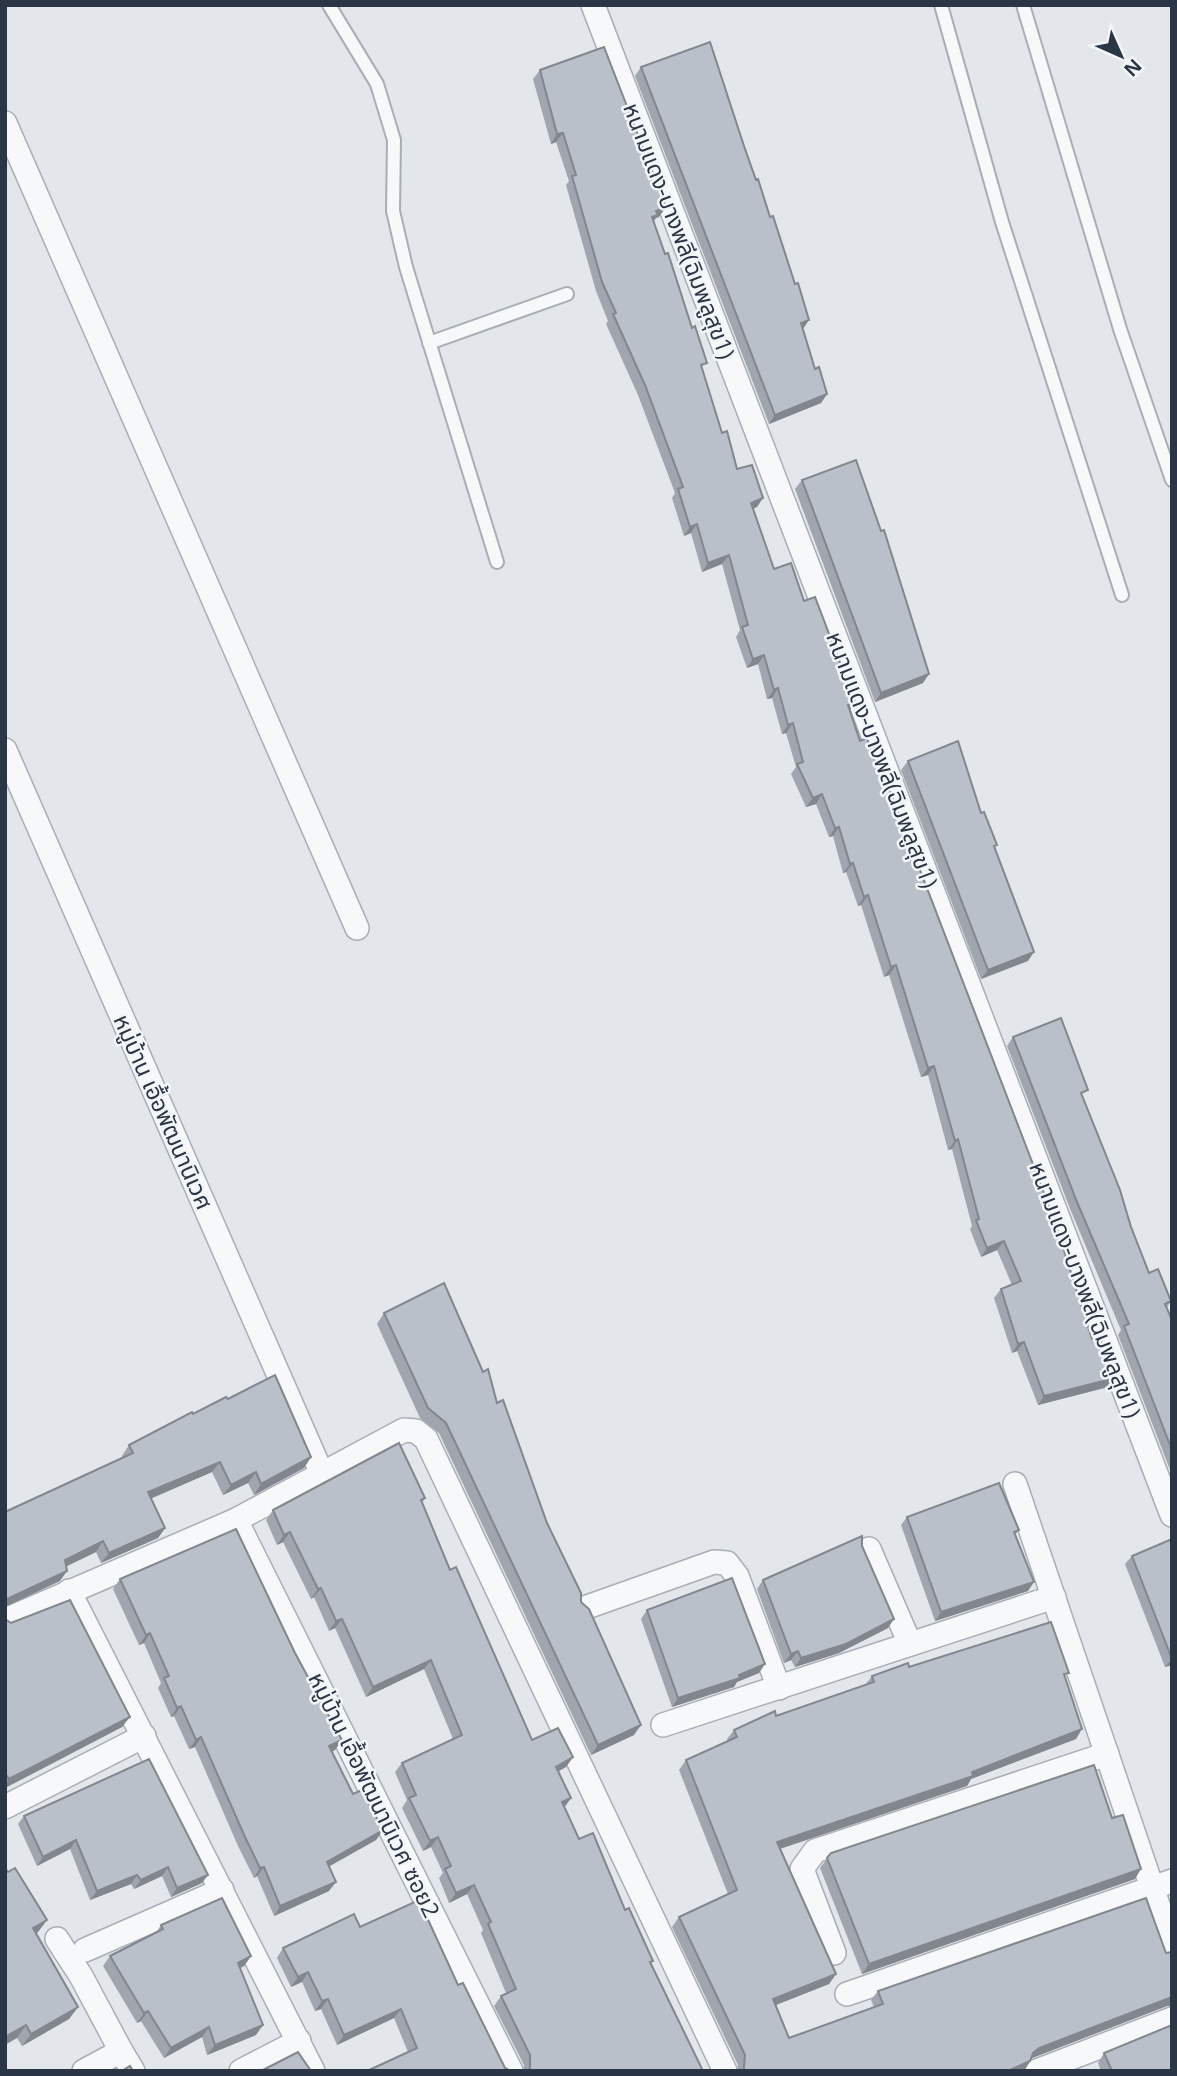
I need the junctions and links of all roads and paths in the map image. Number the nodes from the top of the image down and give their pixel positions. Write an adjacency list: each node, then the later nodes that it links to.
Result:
1 (329, 5): 7 (lane)
2 (593, 5): 15 (street, หนามแดง-บางพลี(ฉิมพลูสุข1))
3 (941, 5): 10 (lane)
4 (1023, 5): 8 (lane)
5 (5, 123): 12 (street)
6 (568, 294): 7 (lane)
7 (429, 343): 9 (lane)
8 (1172, 480)
9 (498, 562)
10 (1122, 595)
11 (5, 750): 13 (street, หมู่บ้าน เอื้อพัฒนานิเวศ)
12 (357, 928)
13 (322, 1474): 16 (street); 43 (street)
14 (1015, 1484): 19 (street)
15 (1172, 1515)
16 (236, 1520): 18 (street); 42 (street, หมู่บ้าน เอื้อพัฒนานิเวศ ซอย2)
17 (869, 1549): 22 (street)
18 (69, 1591): 21 (street); 25 (street)
19 (1054, 1597): 22 (street); 26 (street)
20 (587, 1607): 23 (street)
21 (5, 1620)
22 (910, 1644): 23 (street)
23 (779, 1688): 24 (street)
24 (663, 1725)
25 (144, 1736): 27 (street); 29 (street)
26 (1107, 1754): 28 (street); 33 (street)
27 (5, 1807)
28 (1162, 1884): 31 (street); 34 (street)
29 (222, 1890): 32 (street); 36 (street)
30 (57, 1939): 37 (street)
31 (1172, 1946)
32 (85, 1950)
33 (834, 1953)
34 (847, 1994)
35 (1172, 2019): 44 (street)
36 (299, 2041): 40 (street); 41 (street)
37 (121, 2051): 38 (street); 39 (street)
38 (84, 2071)
39 (132, 2071)
40 (241, 2071)
41 (313, 2071)
42 (511, 2071)
43 (725, 2071)
44 (1037, 2071)

